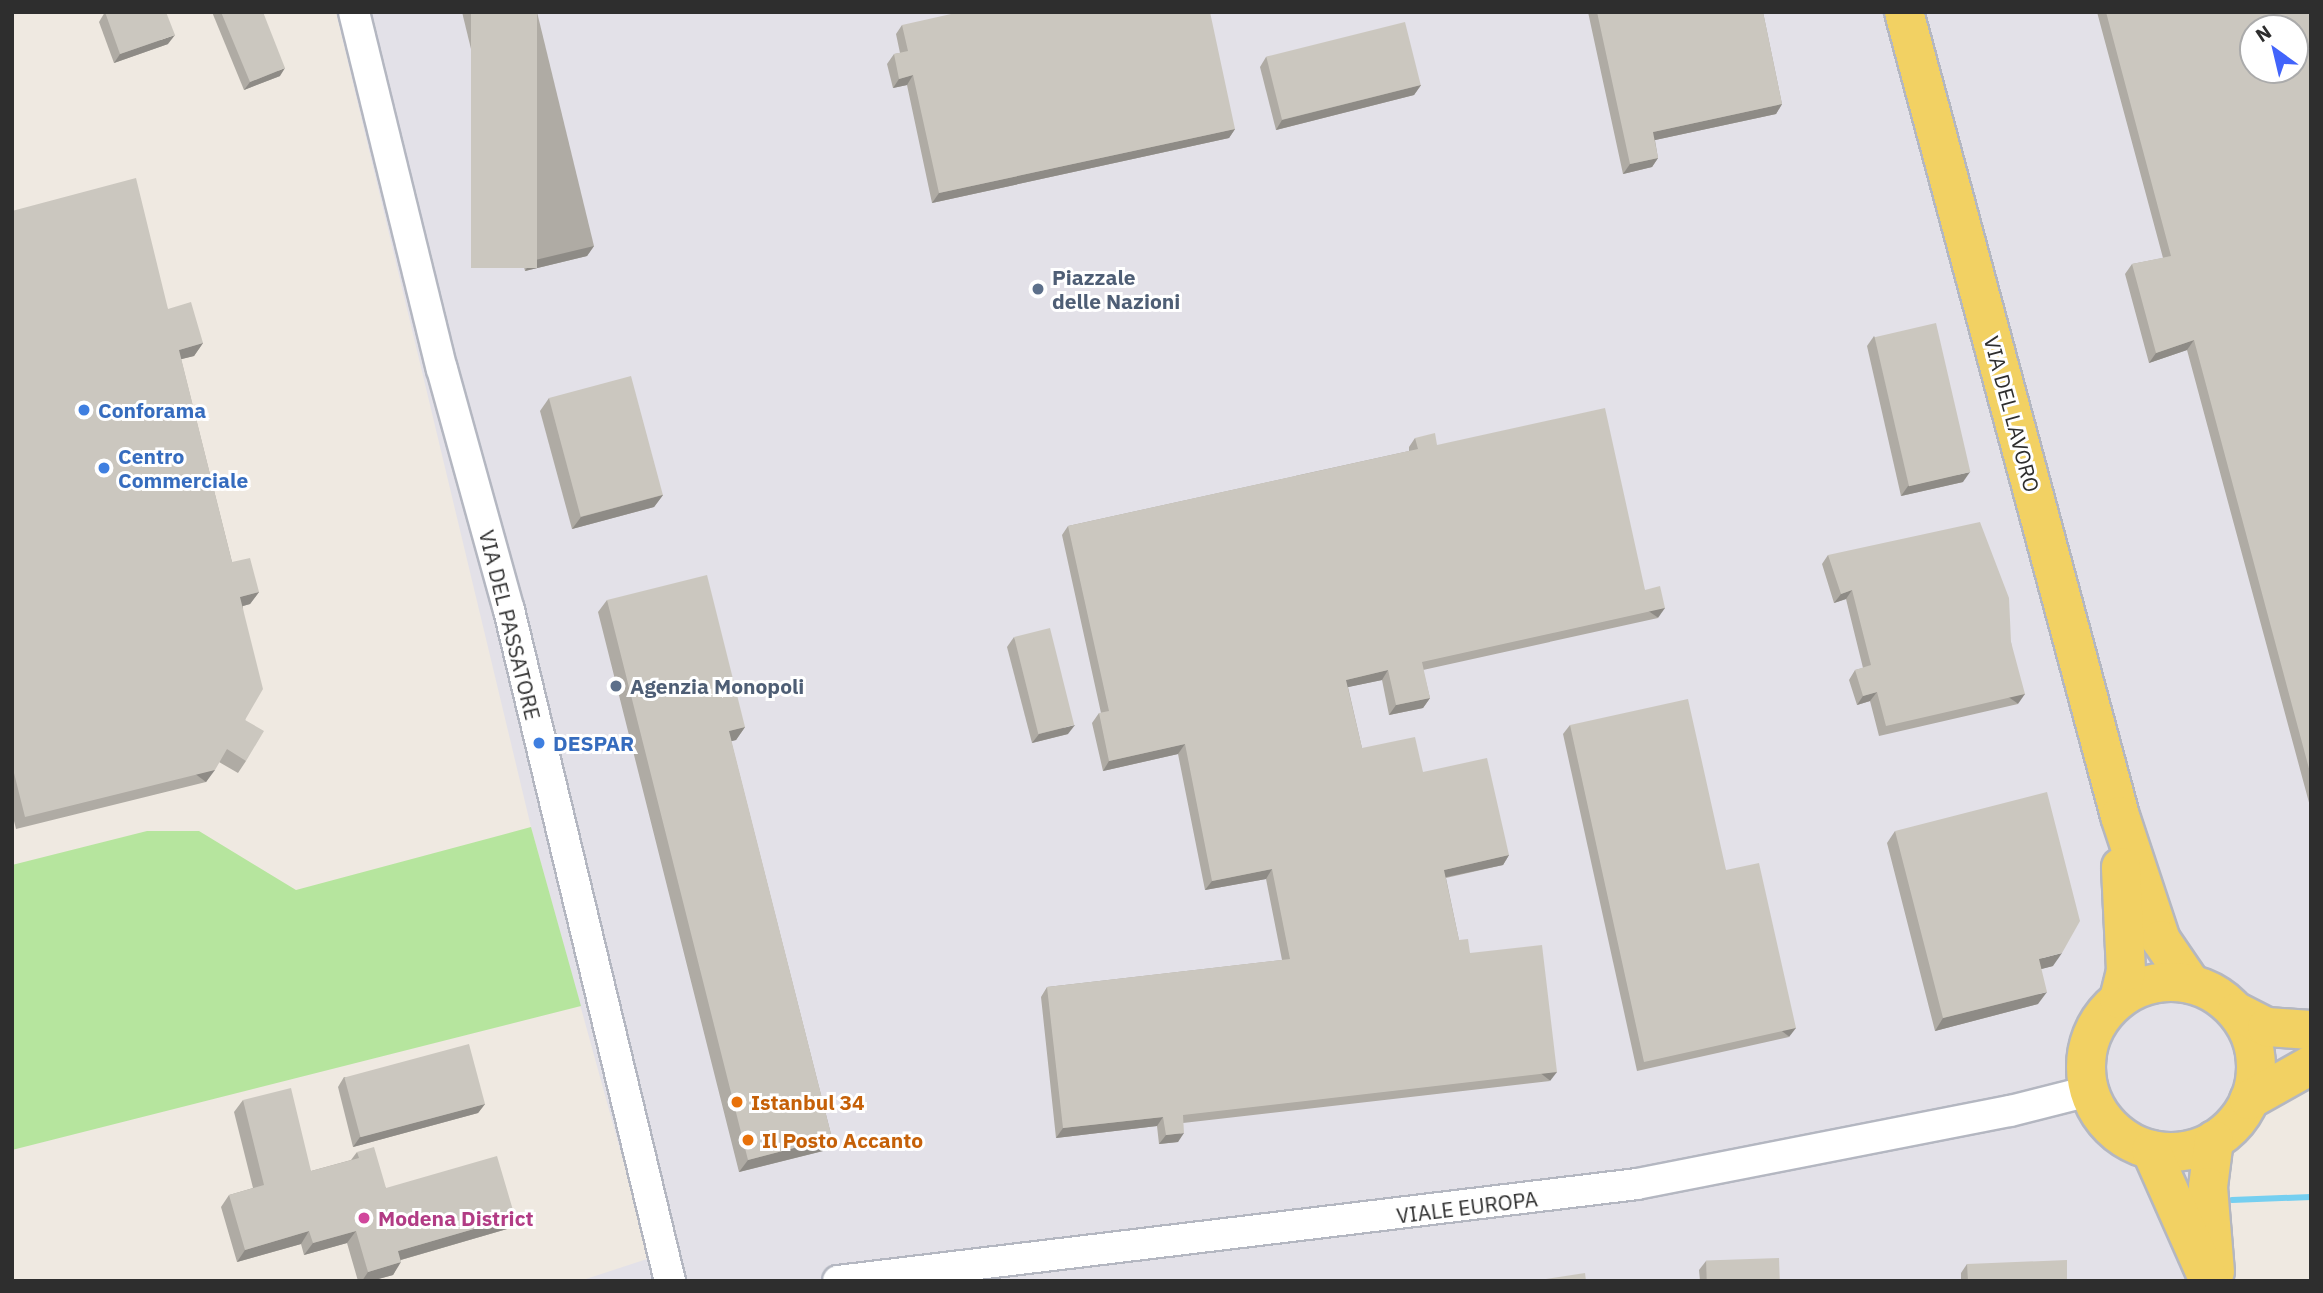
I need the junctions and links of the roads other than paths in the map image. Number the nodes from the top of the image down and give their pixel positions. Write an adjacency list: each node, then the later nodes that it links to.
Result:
1 (354, 12): 13 (street, VIA DEL PASSATORE)
2 (1904, 12): 3 (main road, VIA DEL LAVORO)
3 (2120, 816): 4 (main road, VIA DEL LAVORO); 5 (main road, VIA DEL LAVORO)
4 (2191, 984): 5 (main road, VIA DEL LAVORO); 6 (main road, VIA DEL LAVORO)
5 (2119, 999): 9 (main road, VIA DEL LAVORO)
6 (2236, 1012): 7 (main road); 10 (main road, VIA DEL LAVORO)
7 (2311, 1030)
8 (2311, 1065): 10 (main road)
9 (2089, 1091): 12 (main road, VIA DEL LAVORO); 14 (street, VIALE EUROPA)
10 (2249, 1100): 11 (main road, VIA DEL LAVORO)
11 (2214, 1140): 12 (main road, VIA DEL LAVORO); 16 (main road)
12 (2151, 1150): 15 (main road)
13 (670, 1281)
14 (838, 1281)
15 (2209, 1281)
16 (2215, 1281)

